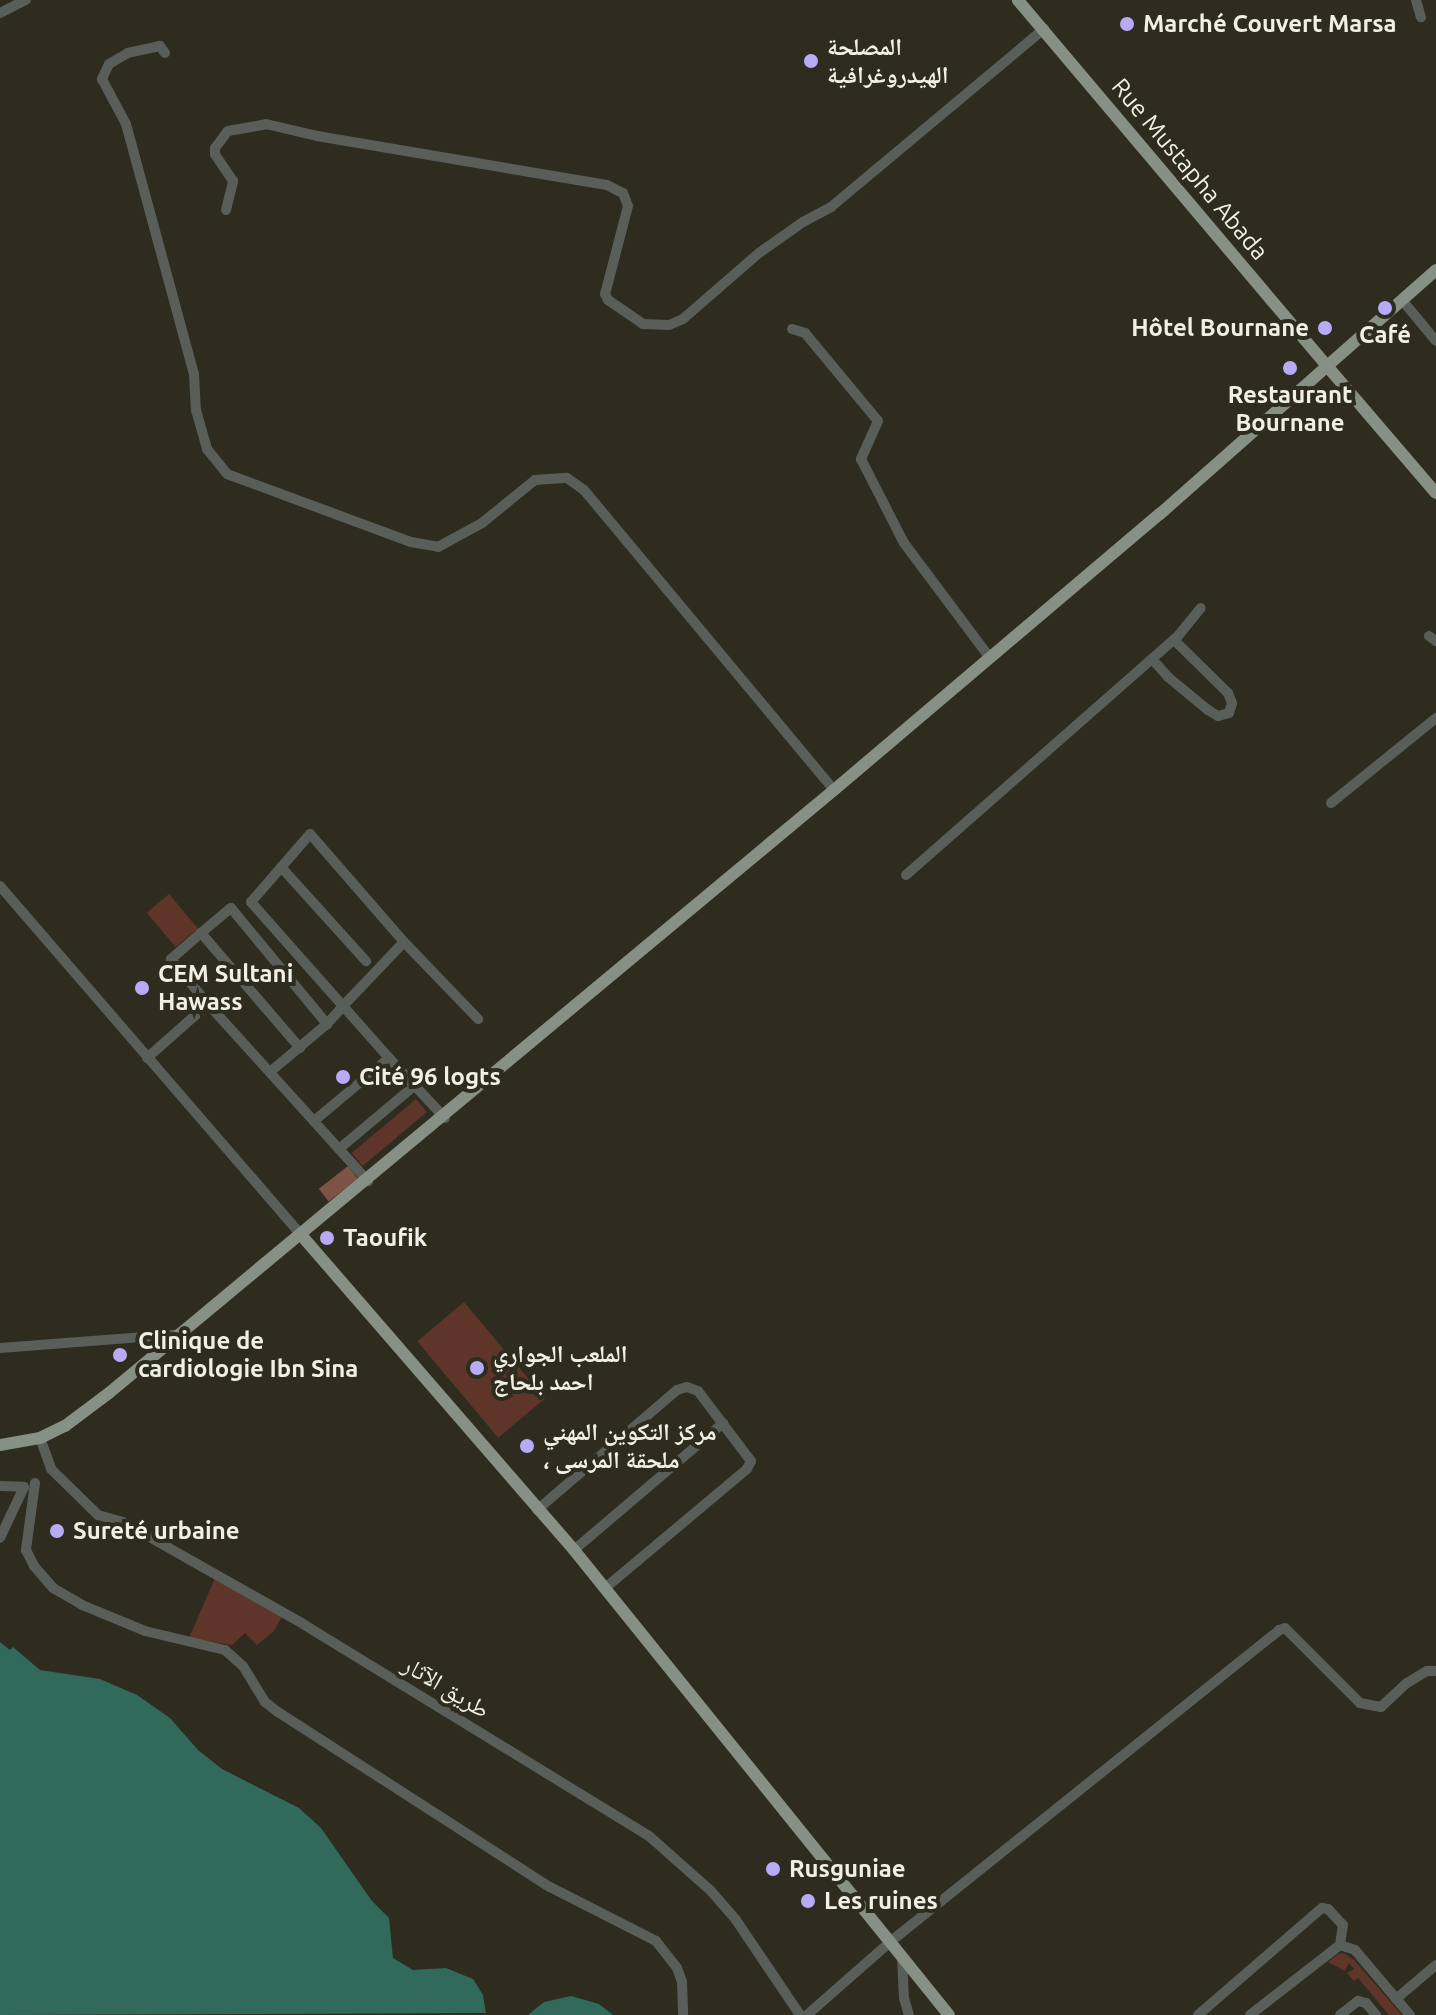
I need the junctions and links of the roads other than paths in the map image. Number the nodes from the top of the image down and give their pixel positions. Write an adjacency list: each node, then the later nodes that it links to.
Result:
1 (26, 0): 4 (street)
2 (1018, 0): 6 (main road, Rue Mustapha Abada)
3 (1416, 0): 5 (street)
4 (0, 13)
5 (1421, 17)
6 (1044, 29): 8 (street); 13 (main road, Rue Mustapha Abada)
7 (165, 53): 20 (street)
8 (226, 210)
9 (1436, 270): 10 (main road)
10 (1402, 300): 12 (street); 13 (main road)
11 (792, 329): 17 (street)
12 (1436, 341)
13 (1327, 366): 14 (main road, Rue Mustapha Abada); 17 (main road)
14 (1436, 493)
15 (1201, 608): 16 (street)
16 (1174, 640): 18 (street); 18 (street)
17 (990, 658): 20 (main road)
18 (1152, 659): 23 (street)
19 (1436, 718): 21 (street)
20 (834, 790): 37 (main road)
21 (1331, 803)
22 (281, 867): 26 (street); 27 (street); 29 (street)
23 (906, 875)
24 (0, 886): 33 (street)
25 (201, 933): 28 (street); 31 (street); 32 (street)
26 (404, 942): 29 (street); 30 (street)
27 (366, 961)
28 (208, 1004): 33 (street); 35 (street)
29 (343, 1006): 31 (street); 34 (street)
30 (478, 1019)
31 (327, 1024): 32 (street)
32 (300, 1048): 35 (street)
33 (147, 1058): 41 (street)
34 (389, 1058): 36 (street); 38 (street)
35 (270, 1072): 38 (street)
36 (414, 1086): 37 (street); 39 (street)
37 (445, 1118): 40 (main road)
38 (314, 1121): 39 (street)
39 (339, 1149): 40 (street)
40 (368, 1181): 41 (main road)
41 (302, 1236): 42 (main road); 50 (main road)
42 (180, 1334): 43 (street); 45 (main road)
43 (0, 1348)
44 (723, 1423): 50 (street); 52 (street); 53 (street)
45 (40, 1438): 46 (main road); 47 (street, طريق الآثار)
46 (0, 1445)
47 (51, 1469): 49 (street); 61 (street, طريق الآثار)
48 (0, 1486): 49 (street)
49 (32, 1488): 51 (street); 60 (street)
50 (537, 1510): 52 (main road)
51 (0, 1538)
52 (574, 1550): 53 (main road)
53 (605, 1588): 55 (main road)
54 (1436, 1671): 55 (street)
55 (890, 1942): 57 (main road); 62 (street)
56 (1340, 1945): 59 (street); 65 (street); 66 (street)
57 (902, 1956): 63 (street); 64 (main road)
58 (1436, 1965): 59 (street)
59 (1396, 1999): 69 (street)
60 (683, 2015)
61 (800, 2015)
62 (807, 2015)
63 (909, 2015)
64 (949, 2015)
65 (1198, 2015)
66 (1250, 2015)
67 (1340, 2015): 68 (street)
68 (1376, 2015)
69 (1410, 2015)

